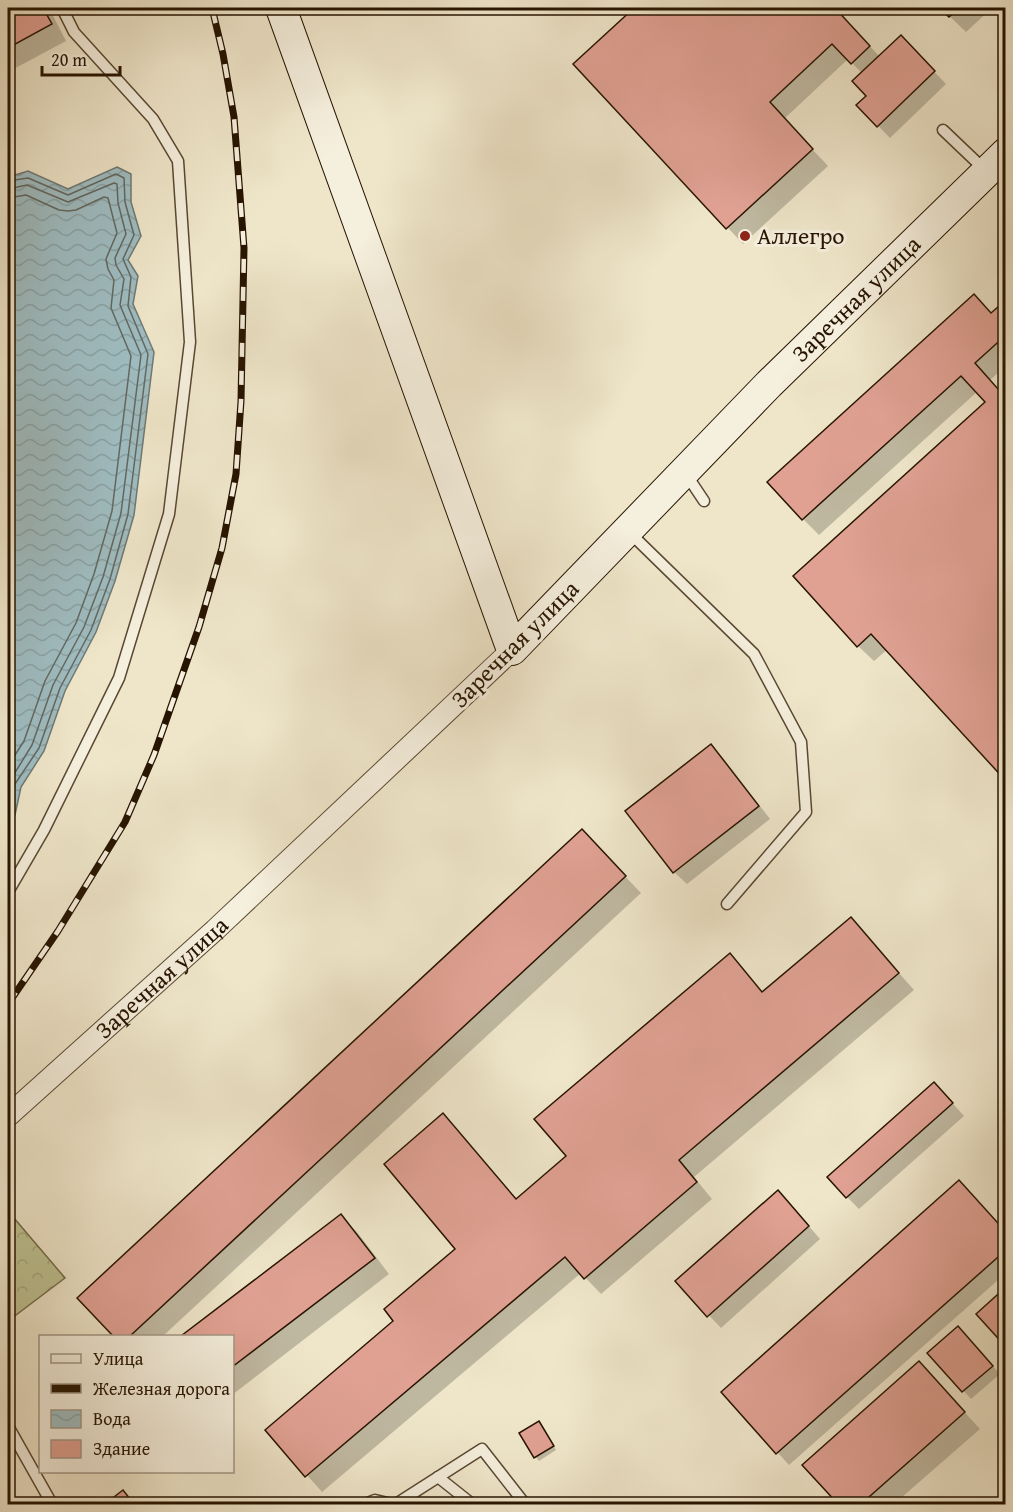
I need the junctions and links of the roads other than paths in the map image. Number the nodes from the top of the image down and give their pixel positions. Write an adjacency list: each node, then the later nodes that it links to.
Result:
1 (62, 8): 9 (lane)
2 (281, 8): 8 (street)
3 (943, 130): 4 (lane)
4 (996, 162): 5 (street, Заречная улица)
5 (685, 471): 6 (lane); 7 (street, Заречная улица)
6 (704, 501)
7 (627, 531): 8 (street, Заречная улица); 10 (lane)
8 (512, 650): 11 (street, Заречная улица)
9 (8, 892)
10 (727, 904)
11 (8, 1116)
12 (8, 1426): 14 (lane)
13 (438, 1477): 16 (lane); 17 (lane); 18 (lane)
14 (52, 1504)
15 (365, 1504): 16 (lane)
16 (394, 1504)
17 (472, 1504)
18 (525, 1504)

